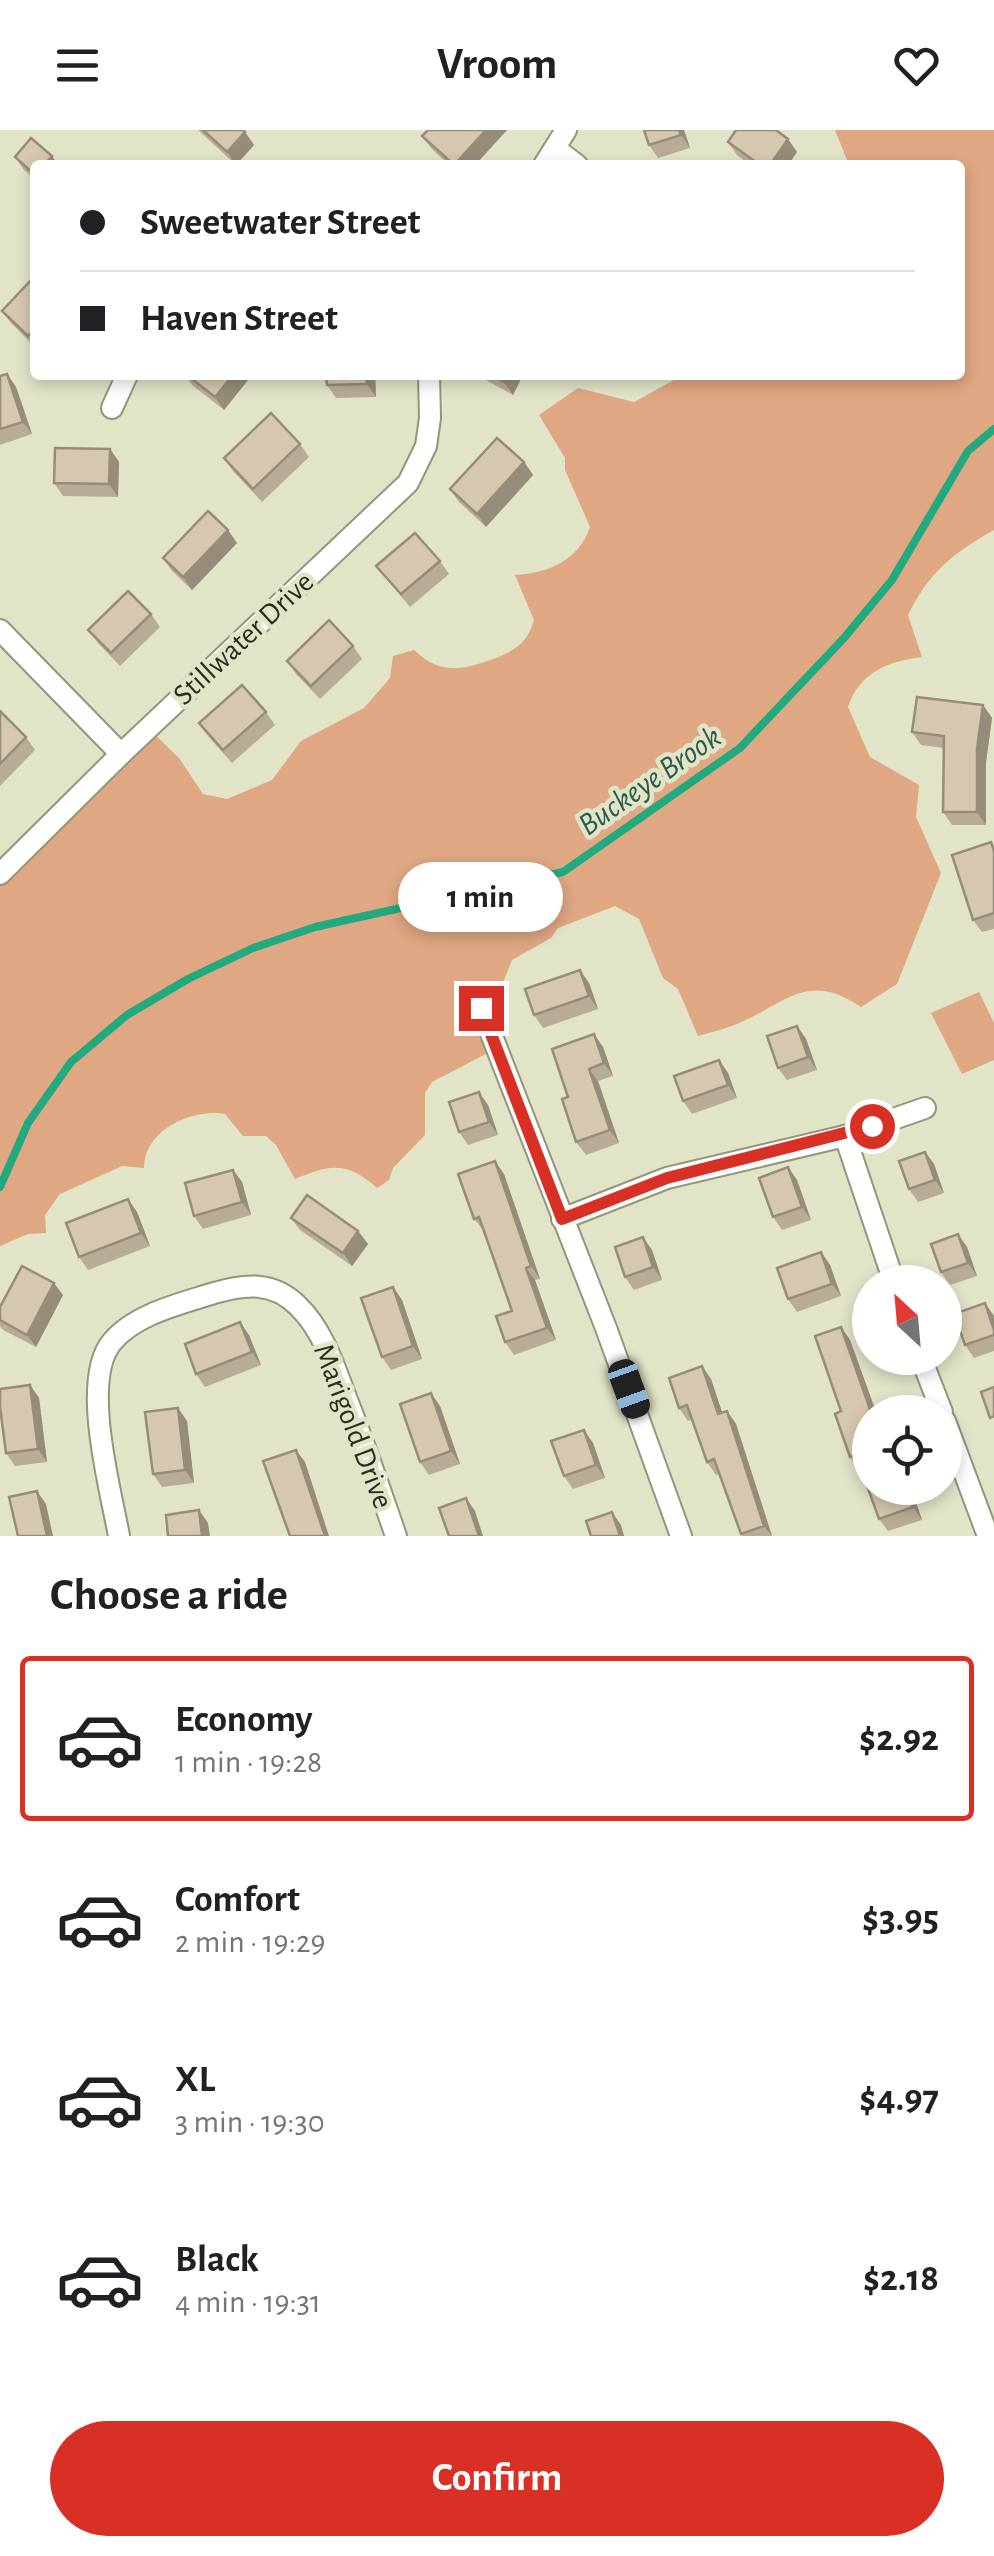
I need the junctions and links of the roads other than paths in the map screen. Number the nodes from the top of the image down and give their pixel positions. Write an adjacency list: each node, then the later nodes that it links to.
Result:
1 (126, 380): 3 (street)
2 (429, 380): 5 (street, Stillwater Drive)
3 (112, 408)
4 (0, 630): 5 (street)
5 (121, 754): 6 (street, Stillwater Drive)
6 (0, 874)
7 (481, 1008): 10 (street)
8 (926, 1108): 9 (street)
9 (845, 1136): 10 (street); 11 (street)
10 (562, 1219): 15 (street)
11 (888, 1265)
12 (962, 1467): 16 (street)
13 (119, 1536): 14 (street, Marigold Drive)
14 (396, 1536)
15 (681, 1536)
16 (988, 1536)

